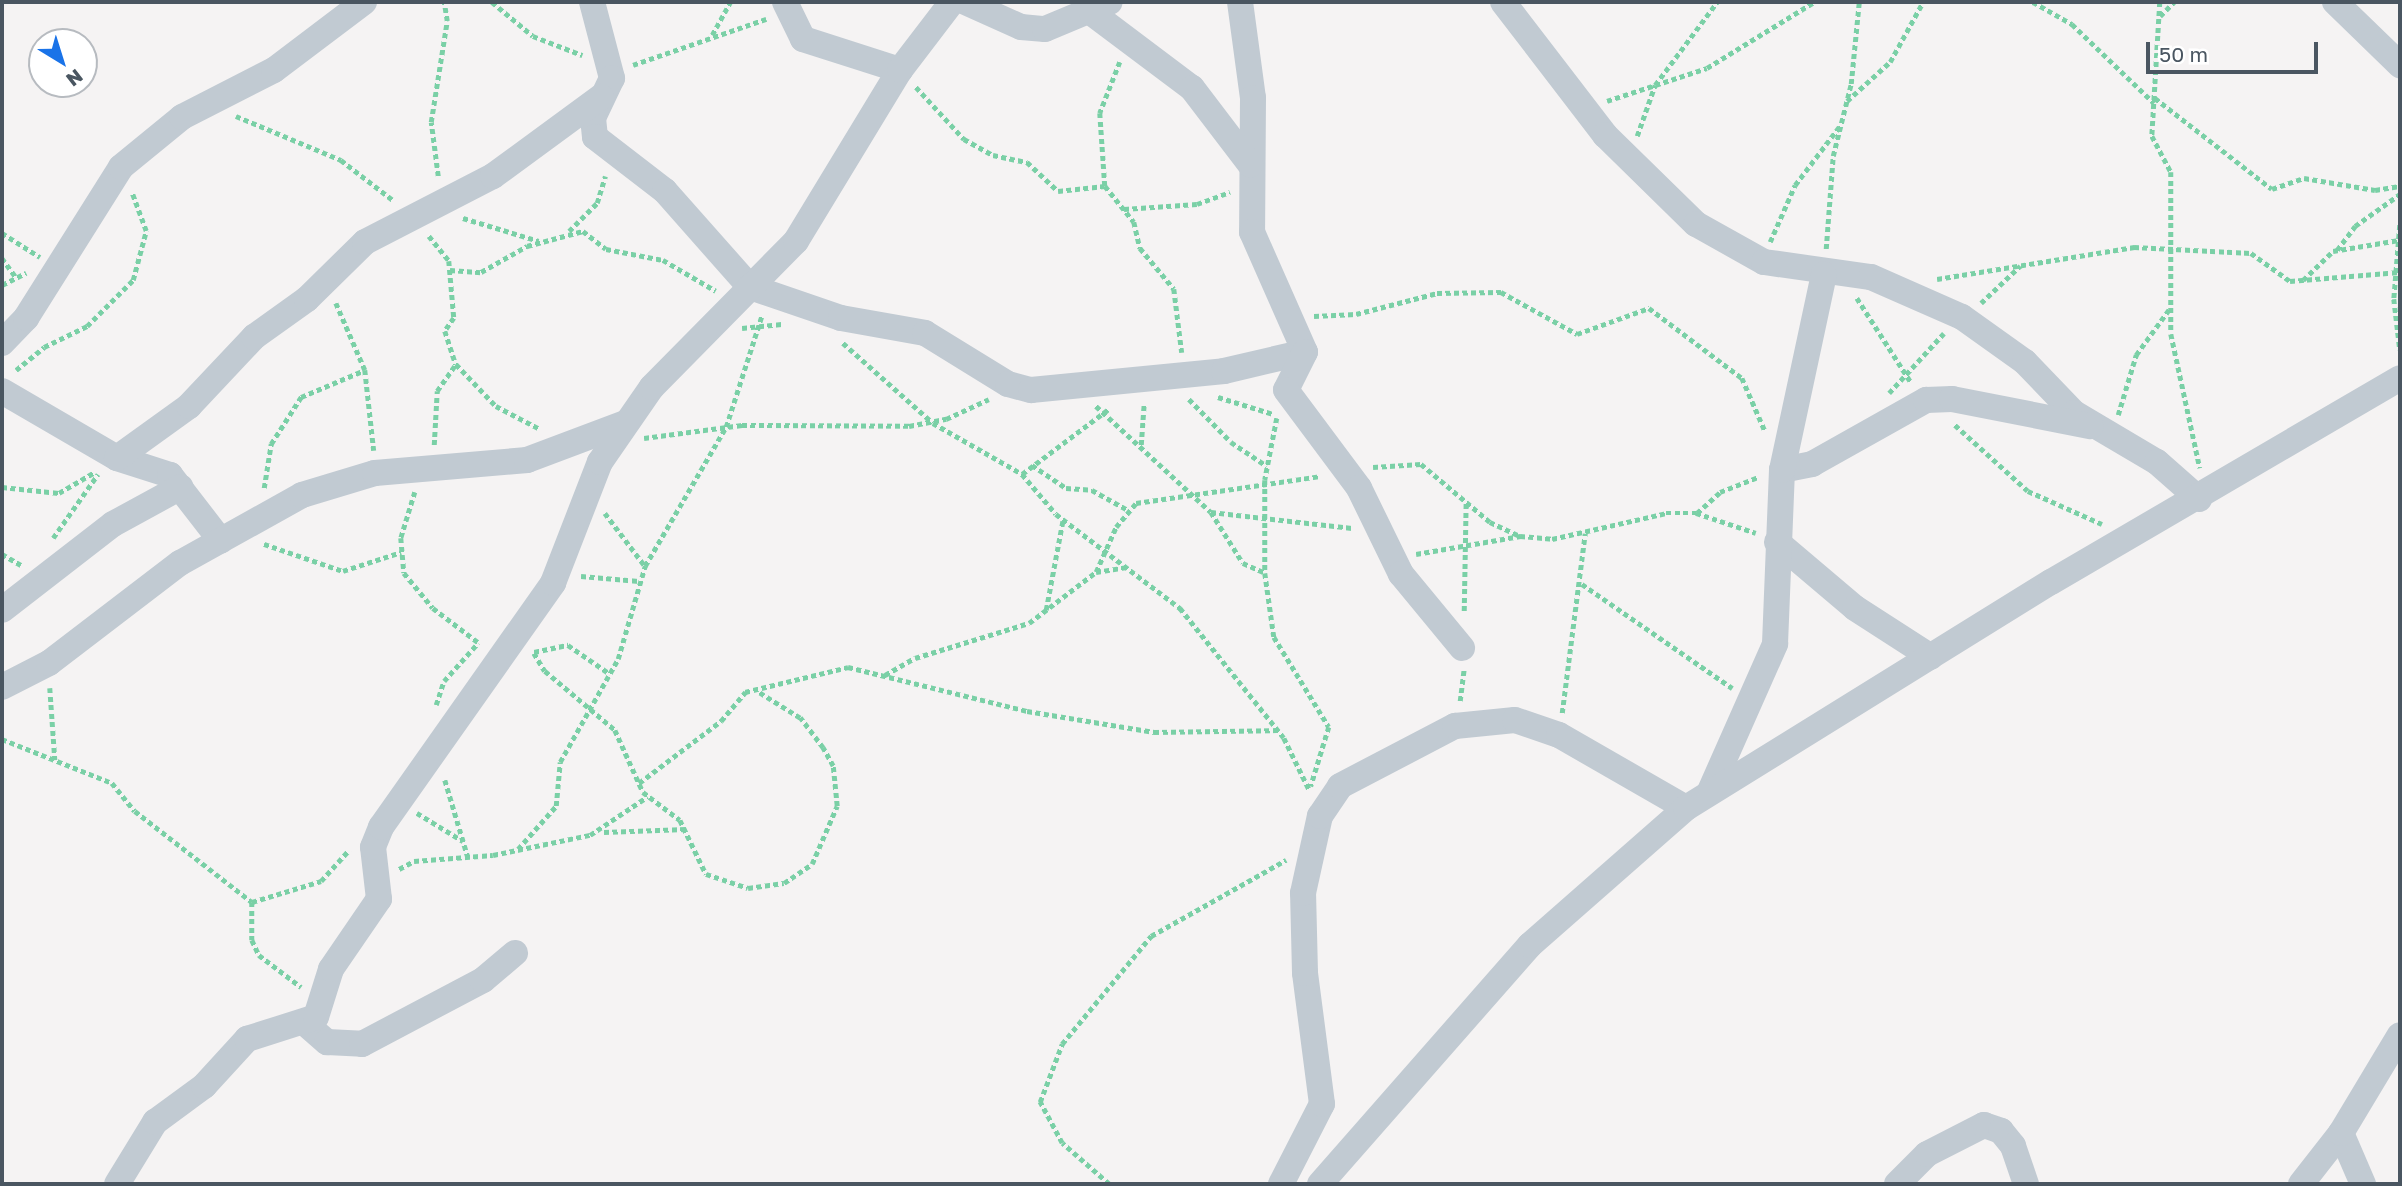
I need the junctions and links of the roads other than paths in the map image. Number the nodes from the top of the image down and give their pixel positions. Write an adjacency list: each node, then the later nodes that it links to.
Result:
1 (364, 2): 18 (street)
2 (592, 2): 12 (street)
3 (953, 2): 11 (street)
4 (965, 2): 9 (street)
5 (1240, 2): 15 (street)
6 (1503, 2): 16 (street)
7 (2335, 2): 10 (street)
8 (786, 7): 11 (street)
9 (1101, 8): 15 (street)
10 (2400, 65)
11 (900, 70): 17 (street)
12 (610, 77): 13 (street); 14 (street)
13 (549, 137): 14 (street); 24 (street)
14 (604, 147): 17 (street)
15 (1250, 164): 19 (street)
16 (1835, 274): 23 (street); 25 (street)
17 (755, 291): 19 (street); 22 (street)
18 (2, 343)
19 (1305, 352): 31 (street)
20 (2400, 378): 27 (street)
21 (2, 391): 24 (street)
22 (620, 431): 28 (street); 37 (street)
23 (2102, 431): 25 (street); 27 (street)
24 (117, 458): 26 (street)
25 (1779, 471): 29 (street)
26 (181, 487): 28 (street); 30 (street)
27 (2203, 497): 32 (street)
28 (221, 541): 33 (street)
29 (1777, 542): 32 (street); 34 (street)
30 (2, 610)
31 (1462, 648)
32 (1931, 657): 34 (street)
33 (2, 687)
34 (1710, 791): 35 (street)
35 (1686, 808): 41 (street); 42 (street)
36 (515, 953): 37 (street)
37 (306, 1024): 40 (street)
38 (2400, 1035): 39 (street)
39 (2341, 1133): 45 (street); 46 (street)
40 (117, 1184)
41 (1281, 1184)
42 (1321, 1184)
43 (1897, 1184): 44 (street)
44 (2026, 1184)
45 (2301, 1184)
46 (2364, 1184)

